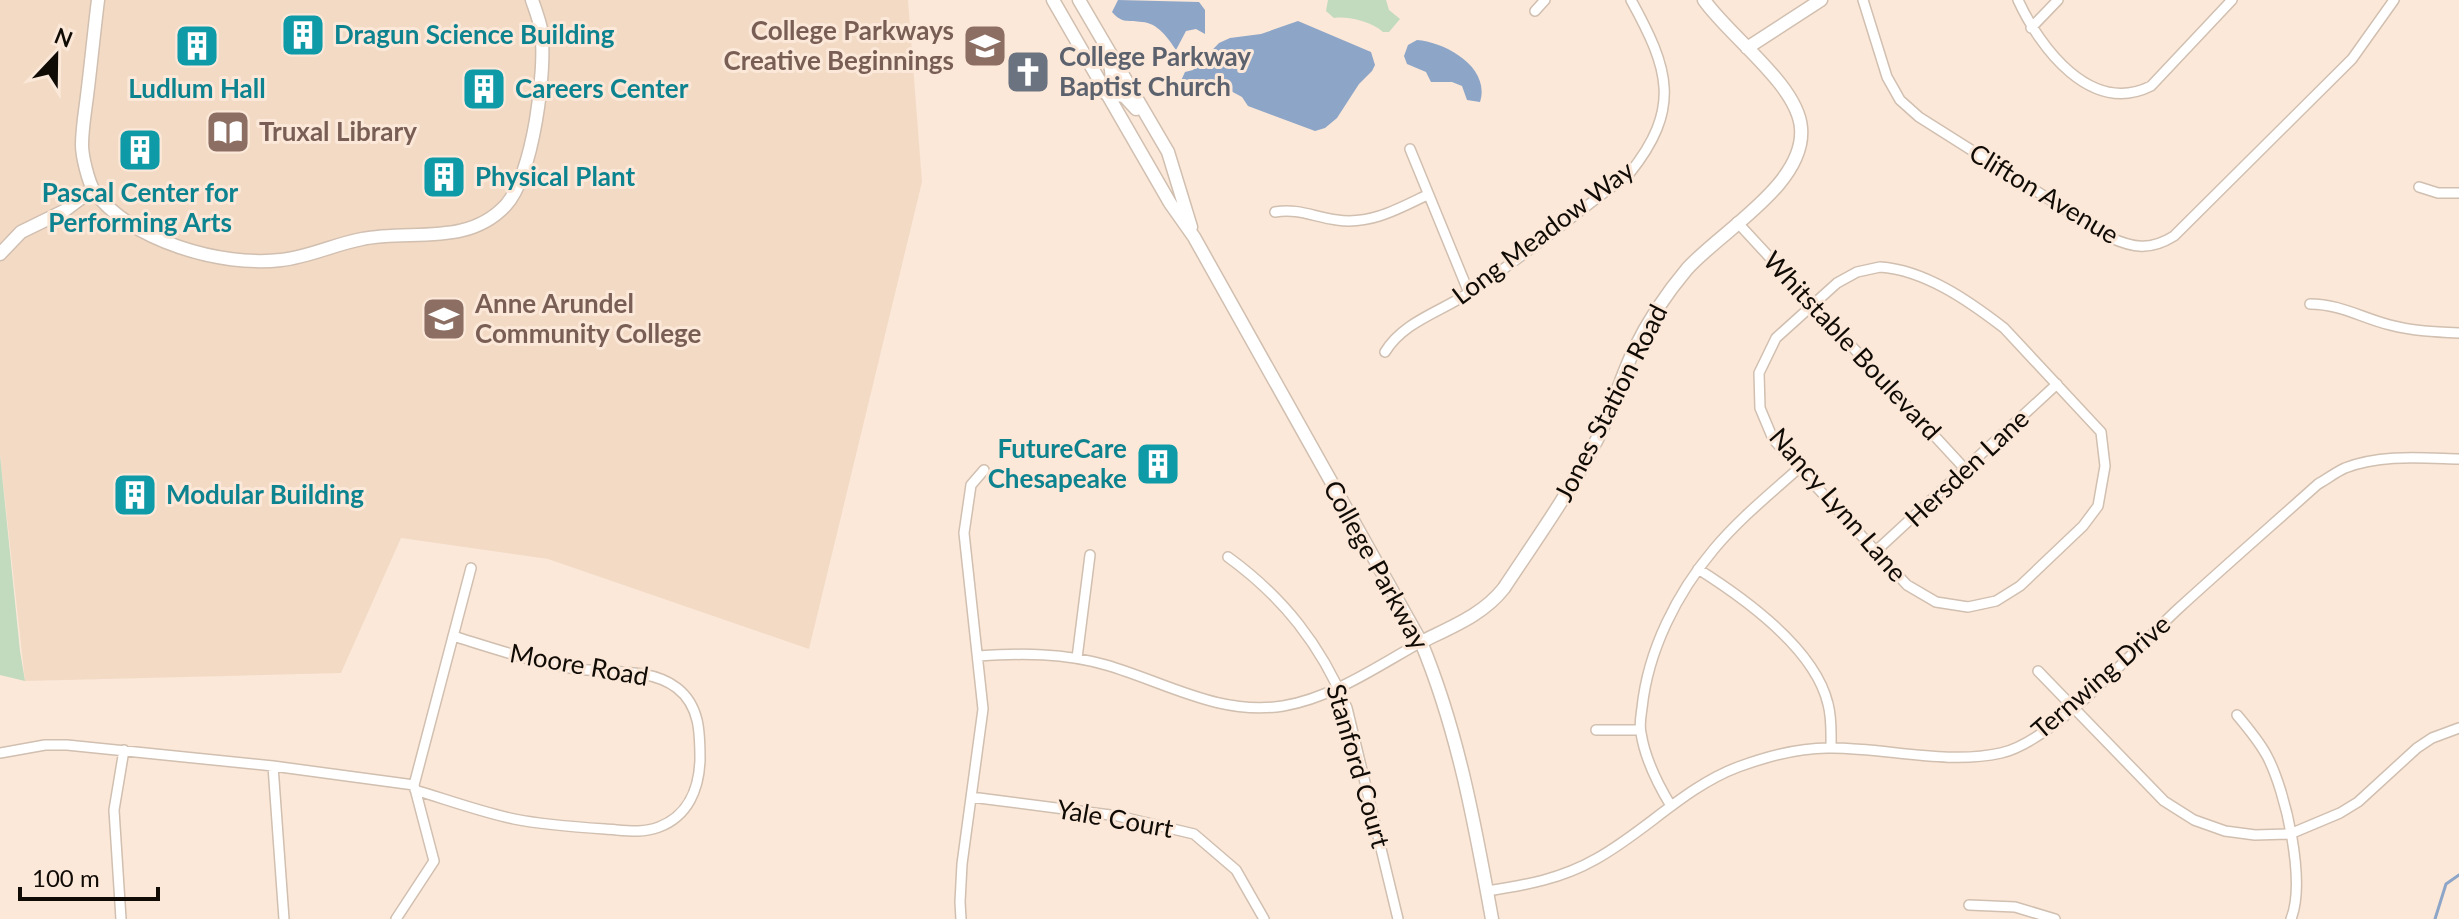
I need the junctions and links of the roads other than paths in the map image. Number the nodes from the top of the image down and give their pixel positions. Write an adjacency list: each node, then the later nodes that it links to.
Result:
1 (98, 0): 22 (street)
2 (532, 0): 22 (street)
3 (1053, 0): 18 (street, College Parkway)
4 (1079, 0): 15 (street, College Parkway)
5 (1545, 0): 14 (street)
6 (1631, 0): 29 (street, Long Meadow Way)
7 (1704, 0): 17 (street, Jones Station Road)
8 (1821, 0): 17 (street)
9 (1863, 0): 13 (street, Clifton Avenue)
10 (2018, 0): 16 (street)
11 (2058, 0): 16 (street)
12 (2232, 0): 16 (street)
13 (2394, 0)
14 (1535, 11)
15 (1095, 27): 18 (street); 20 (street, College Parkway)
16 (2031, 28)
17 (1747, 48): 26 (street, Jones Station Road)
18 (1105, 93): 20 (street); 27 (street, College Parkway)
19 (1410, 149): 24 (street)
20 (1168, 152): 27 (street, College Parkway)
21 (2419, 187): 23 (street)
22 (93, 189): 28 (street)
23 (2459, 193)
24 (1427, 195): 25 (street); 29 (street)
25 (1275, 212)
26 (1737, 222): 31 (street, Whitstable Boulevard); 45 (street, Jones Station Road)
27 (1194, 237): 45 (street, College Parkway)
28 (0, 254)
29 (1469, 293): 33 (street, Long Meadow Way)
30 (2310, 304): 32 (street)
31 (1813, 305): 34 (street, Nancy Lynn Lane); 36 (street, Nancy Lynn Lane); 38 (street, Whitstable Boulevard)
32 (2459, 333)
33 (1385, 352)
34 (2057, 384): 38 (street, Hersden Lane); 39 (street, Nancy Lynn Lane)
35 (2459, 459): 50 (street, Ternwing Drive)
36 (1799, 468): 39 (street, Nancy Lynn Lane); 43 (street)
37 (984, 470): 46 (street)
38 (1966, 470): 39 (street, Hersden Lane)
39 (1876, 551)
40 (1090, 555): 47 (street)
41 (1228, 557): 49 (street, Stanford Court)
42 (471, 568): 44 (street)
43 (1698, 569): 54 (street); 55 (street)
44 (453, 636): 59 (street); 59 (street, Moore Road)
45 (1421, 642): 49 (street); 63 (street, College Parkway)
46 (979, 656): 47 (street); 60 (street)
47 (1077, 658): 49 (street)
48 (2038, 671): 50 (street)
49 (1339, 687): 70 (street, Stanford Court)
50 (2074, 708): 55 (street, Ternwing Drive); 62 (street)
51 (2237, 715): 62 (street)
52 (2459, 728): 62 (street)
53 (1596, 730): 54 (street)
54 (1640, 730): 61 (street)
55 (1831, 748): 61 (street, Ternwing Drive)
56 (124, 750): 57 (street, Moore Road); 58 (street, Moore Road); 65 (street)
57 (0, 753)
58 (273, 766): 59 (street, Moore Road); 66 (street)
59 (414, 788): 67 (street)
60 (971, 797): 68 (street); 69 (street, Yale Court)
61 (1671, 806): 63 (street, Ternwing Drive)
62 (2290, 834): 73 (street)
63 (1487, 891): 71 (street, College Parkway)
64 (1969, 905): 72 (street)
65 (121, 919)
66 (284, 919)
67 (396, 919)
68 (961, 919)
69 (1264, 919)
70 (1398, 919)
71 (1492, 919)
72 (2055, 919)
73 (2291, 919)

